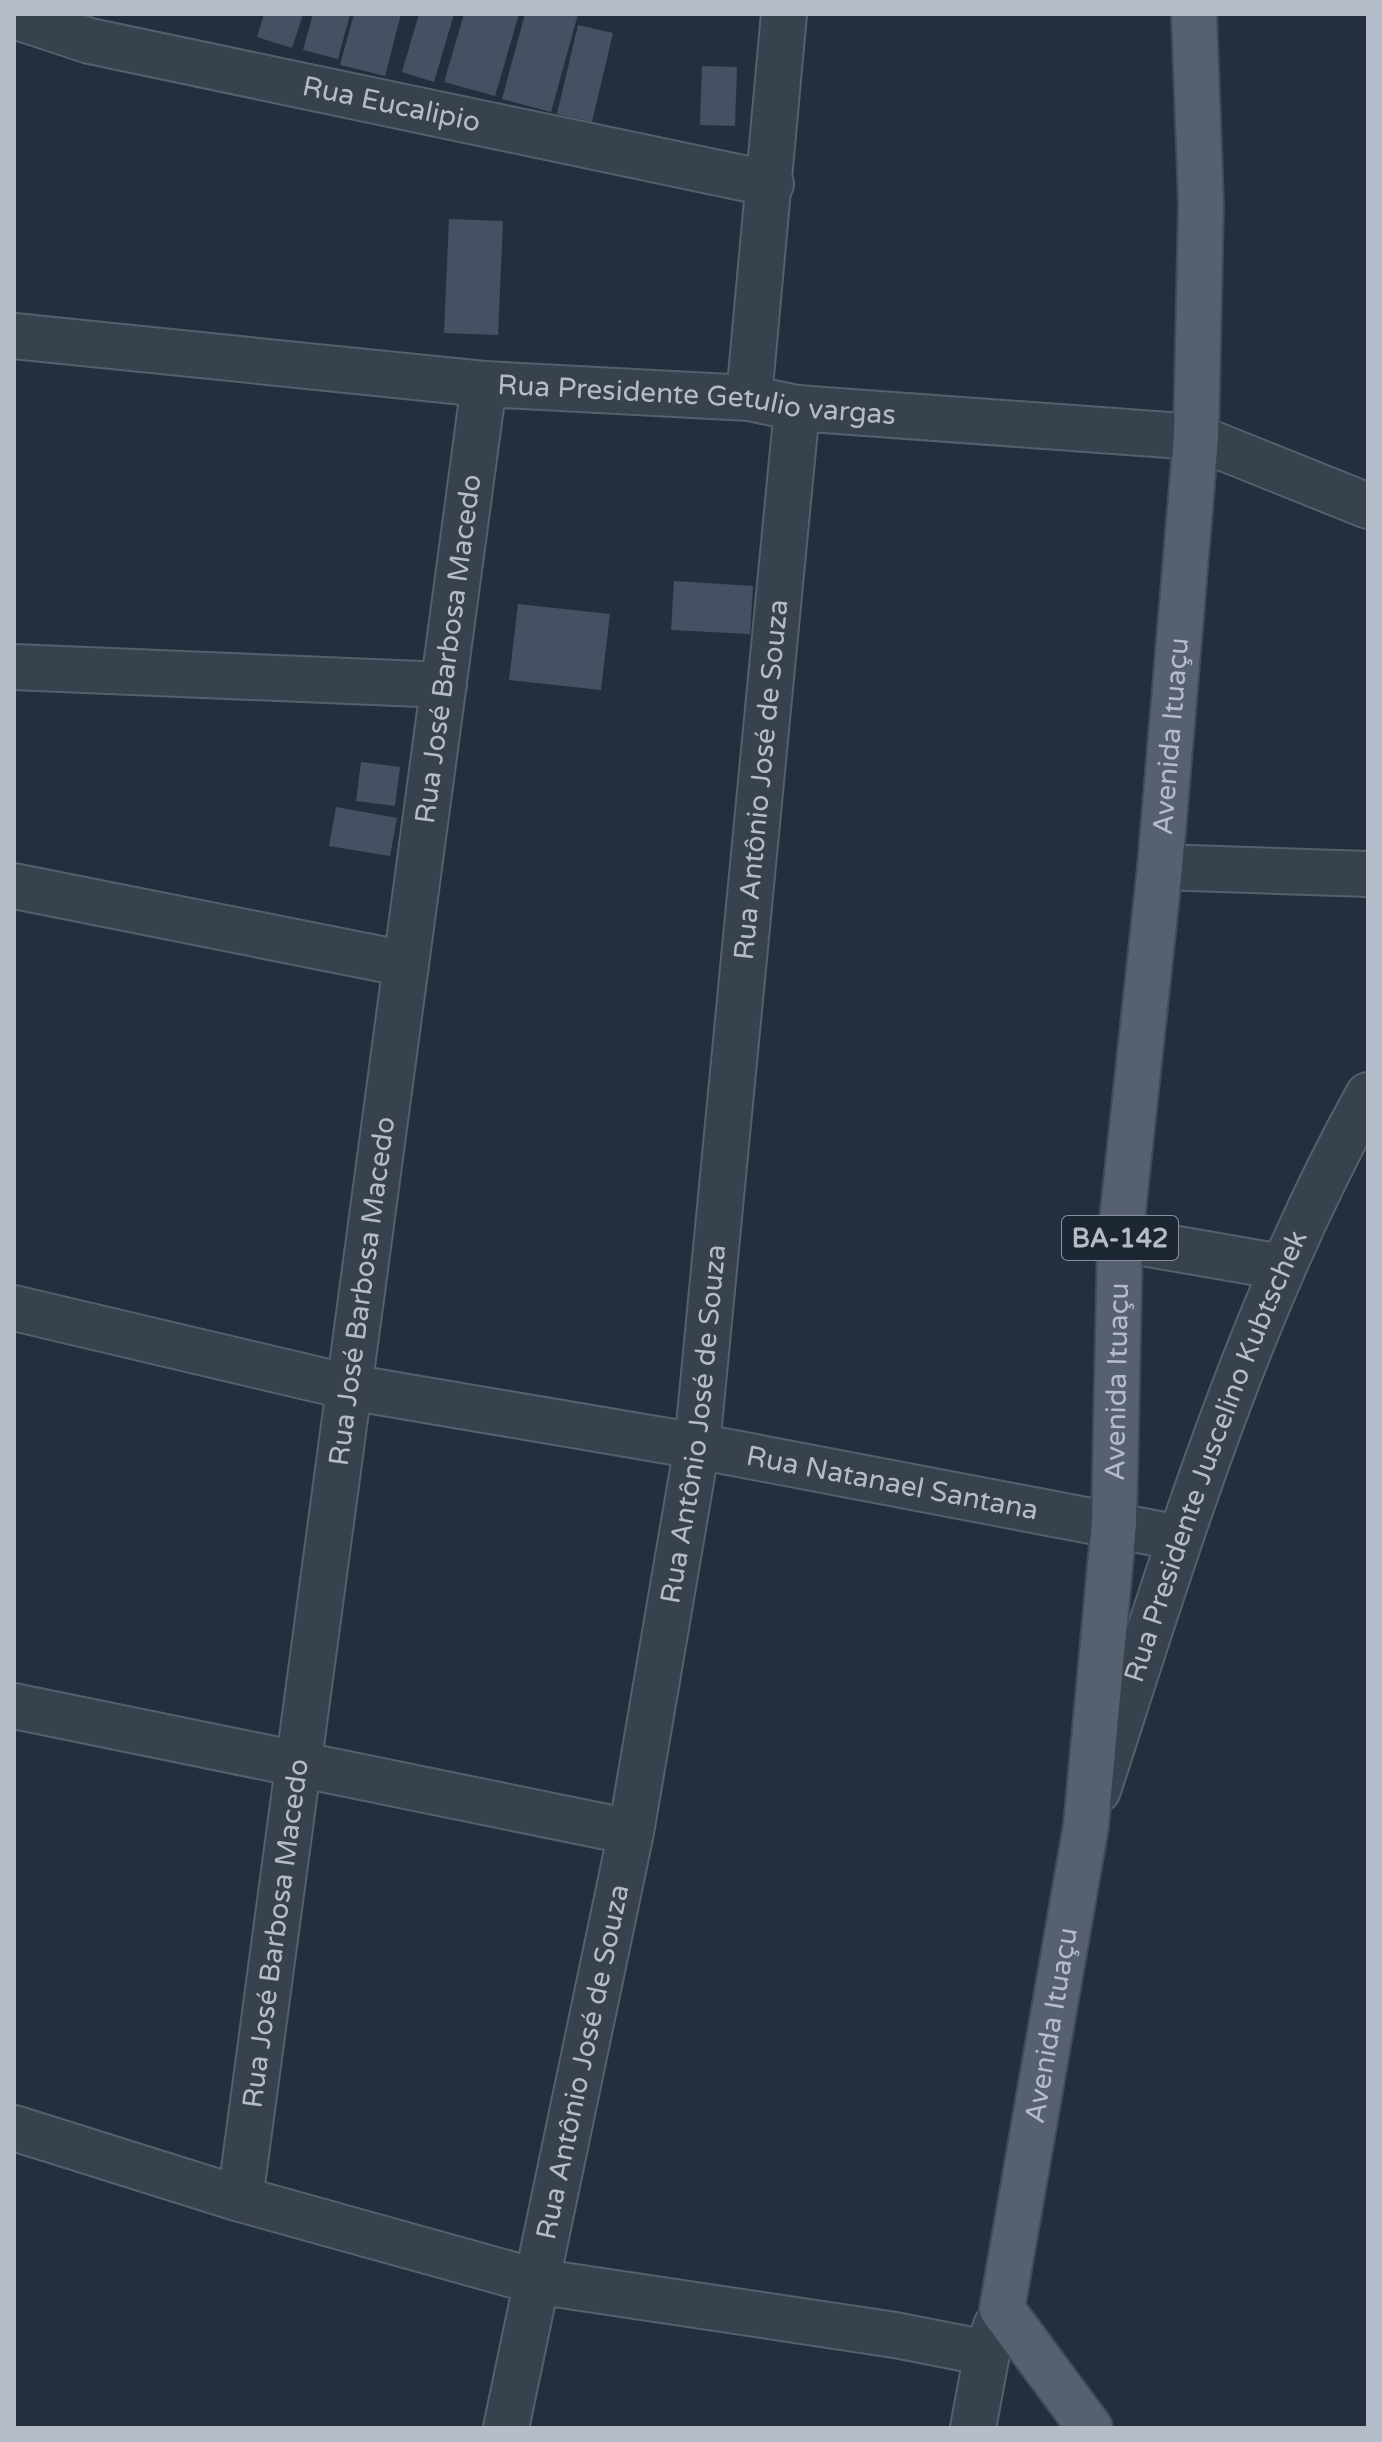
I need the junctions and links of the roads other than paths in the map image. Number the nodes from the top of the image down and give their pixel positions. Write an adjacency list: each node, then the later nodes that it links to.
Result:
1 (784, 14): 4 (street)
2 (1194, 14): 9 (main road, Avenida Ituaçu / BA-142)
3 (14, 16): 4 (street, Rua Eucalipio)
4 (771, 184): 7 (street)
5 (14, 336): 6 (street, Rua Presidente Getulio vargas)
6 (484, 384): 7 (street, Rua Presidente Getulio vargas); 12 (street, Rua José Barbosa Macedo)
7 (749, 398): 8 (street, Rua Presidente Getulio vargas)
8 (797, 408): 9 (street, Rua Presidente Getulio vargas); 22 (street, Rua Antônio José de Souza)
9 (1196, 437): 10 (street, Rua Presidente Getulio vargas); 13 (main road, Avenida Ituaçu / BA-142)
10 (1368, 506)
11 (14, 667): 12 (street)
12 (444, 685): 16 (street, Rua José Barbosa Macedo)
13 (1160, 867): 14 (street); 18 (main road, Avenida Ituaçu / BA-142)
14 (1368, 874)
15 (14, 886): 16 (street)
16 (406, 964): 21 (street, Rua José Barbosa Macedo)
17 (1368, 1095): 19 (street, Rua Presidente Juscelino Kubtschek)
18 (1120, 1239): 19 (street); 23 (main road, Avenida Ituaçu / BA-142)
19 (1281, 1267): 24 (street, Rua Presidente Juscelino Kubtschek)
20 (14, 1308): 21 (street, Rua Natanael Santana)
21 (349, 1387): 22 (street, Rua Natanael Santana); 26 (street, Rua José Barbosa Macedo)
22 (697, 1446): 23 (street, Rua Natanael Santana); 28 (street, Rua Antônio José de Souza)
23 (1114, 1523): 24 (street, Rua Natanael Santana); 27 (main road, Avenida Ituaçu / BA-142)
24 (1180, 1538): 27 (street, Rua Presidente Juscelino Kubtschek)
25 (14, 1706): 26 (street)
26 (298, 1766): 28 (street); 30 (street, Rua José Barbosa Macedo)
27 (1086, 1826): 32 (main road, Avenida Ituaçu / BA-142)
28 (631, 1832): 31 (street, Rua Antônio José de Souza)
29 (14, 2128): 30 (street)
30 (240, 2199): 31 (street)
31 (535, 2281): 33 (street); 34 (street, Rua Antônio José de Souza)
32 (1002, 2309): 33 (street); 36 (main road)
33 (987, 2353): 35 (street)
34 (506, 2428)
35 (973, 2428)
36 (1090, 2428)

